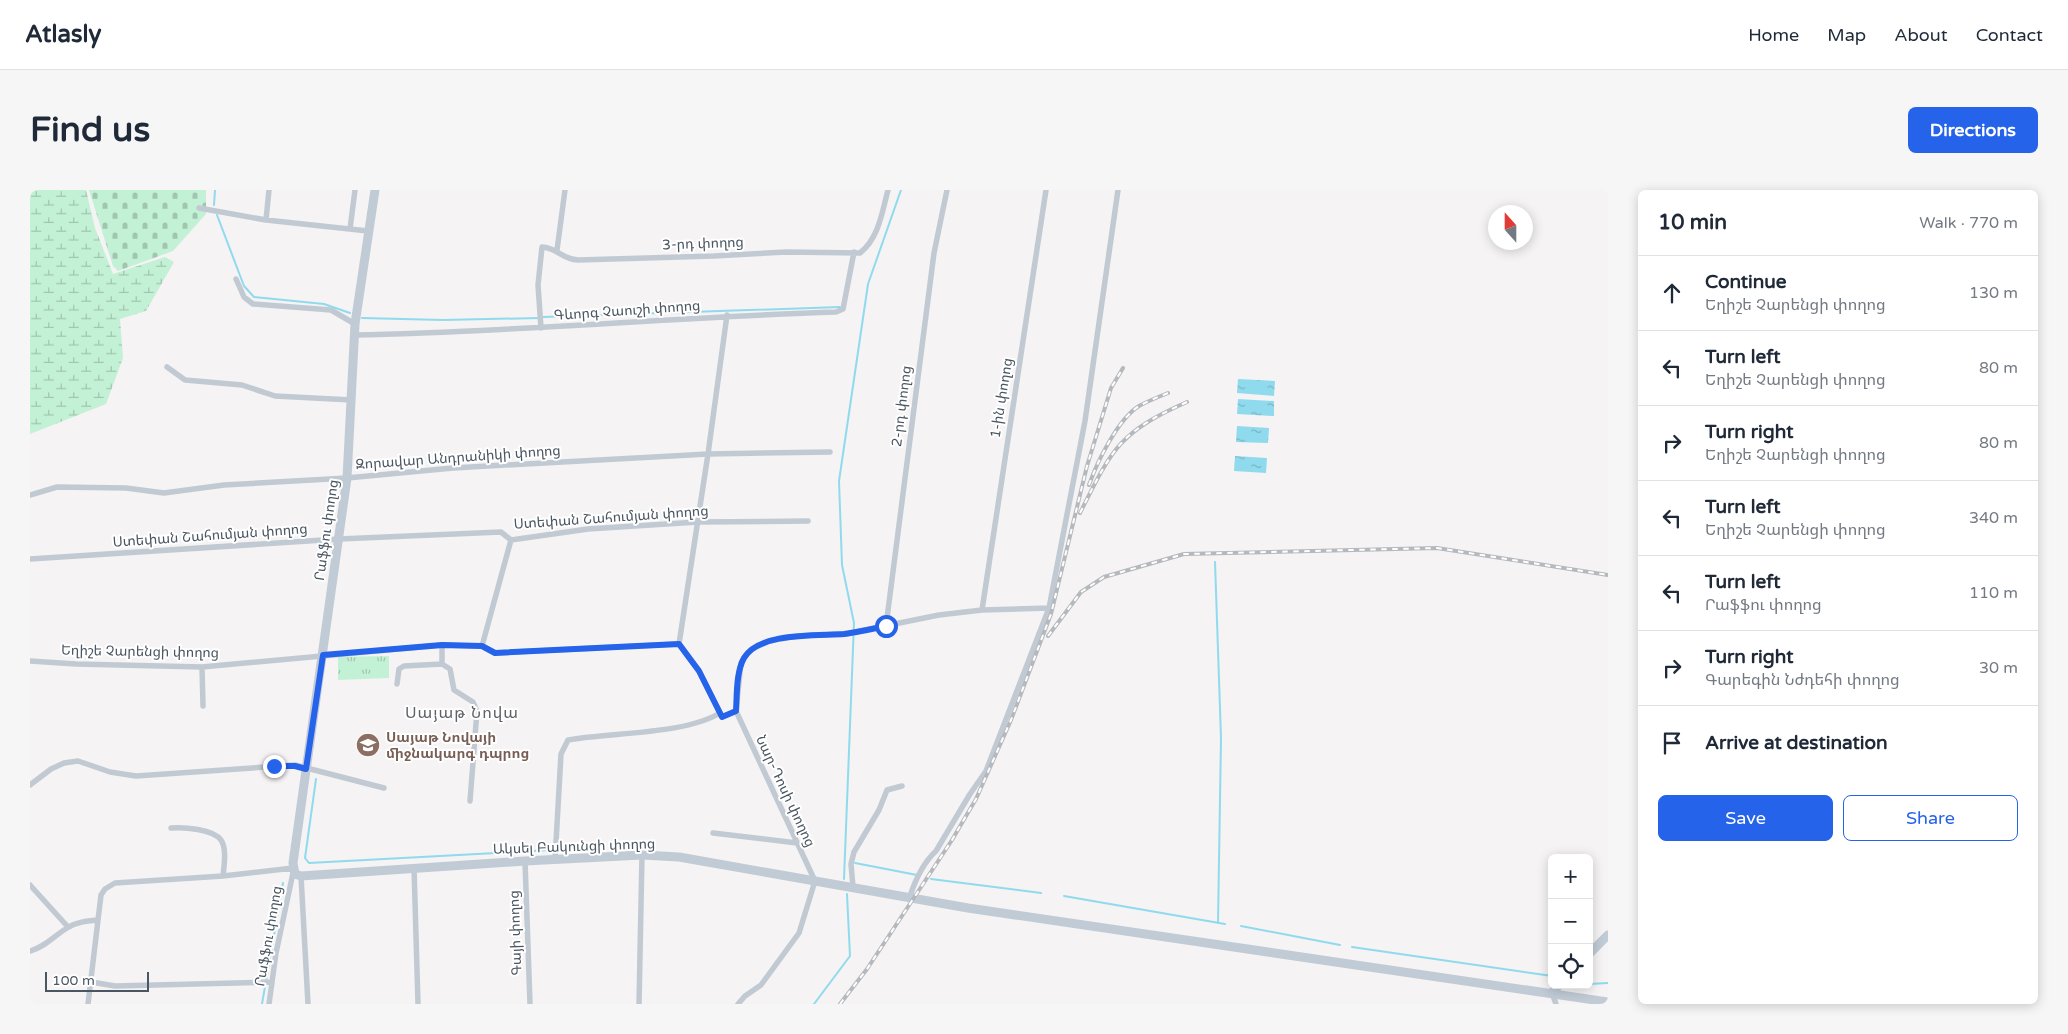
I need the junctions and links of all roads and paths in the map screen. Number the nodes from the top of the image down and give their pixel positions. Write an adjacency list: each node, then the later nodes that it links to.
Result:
1 (269, 190): 10 (street)
2 (355, 190): 11 (street)
3 (375, 190): 12 (main road, Րաֆֆու փողոց)
4 (565, 190): 13 (street)
5 (888, 190): 14 (street)
6 (947, 190): 33 (street, 2-րդ փողոց)
7 (1046, 190): 32 (street, 1-ին փողոց)
8 (1118, 190): 31 (street)
9 (199, 208): 10 (street)
10 (266, 220): 11 (street)
11 (350, 229): 12 (street)
12 (368, 231): 17 (main road, Րաֆֆու փողոց)
13 (557, 250): 14 (street, 3-րդ փողոց); 18 (street)
14 (854, 252): 16 (street, Գևորգ Չաուշի փողոց)
15 (236, 280): 17 (street)
16 (726, 315): 18 (street, Գևորգ Չաուշի փողոց); 23 (street)
17 (355, 324): 19 (main road, Րաֆֆու փողոց)
18 (541, 328): 19 (street, Գևորգ Չաուշի փողոց)
19 (354, 335): 21 (main road, Րաֆֆու փողոց)
20 (167, 367): 21 (street)
21 (352, 400): 24 (main road, Րաֆֆու փողոց)
22 (830, 452): 23 (street, Զորավար Անդրանիկի փողոց)
23 (708, 454): 24 (street, Զորավար Անդրանիկի փողոց); 27 (street)
24 (347, 478): 25 (street, Զորավար Անդրանիկի փողոց); 28 (main road, Րաֆֆու փողոց)
25 (30, 495)
26 (808, 521): 27 (street, Ստեփան Շահումյան փողոց)
27 (698, 522): 29 (street, Ստեփան Շահումյան փողոց); 34 (street)
28 (339, 539): 29 (street, Ստեփան Շահումյան փողոց); 30 (street, Ստեփան Շահումյան փողոց); 37 (main road, Րաֆֆու փողոց)
29 (511, 540): 36 (street)
30 (30, 559)
31 (1049, 608): 32 (street); 62 (street)
32 (982, 610): 33 (street)
33 (886, 626): 43 (street)
34 (679, 644): 36 (street, Եղիշե Չարենցի փողոց); 44 (street)
35 (442, 645): 36 (street, Եղիշե Չարենցի փողոց); 37 (street, Եղիշե Չարենցի փողոց); 39 (street)
36 (482, 646)
37 (323, 655): 40 (street, Եղիշե Չարենցի փողոց); 45 (main road, Րաֆֆու փողոց)
38 (30, 661): 40 (street, Եղիշե Չարենցի փողոց)
39 (442, 664): 41 (street); 49 (street)
40 (202, 667): 42 (street)
41 (397, 684)
42 (203, 706)
43 (736, 711): 44 (street); 52 (street, Նար-Դոսի փողոց)
44 (720, 713): 54 (street)
45 (306, 769): 46 (street); 48 (street); 57 (main road, Րաֆֆու փողոց)
46 (30, 785)
47 (902, 786): 61 (street)
48 (384, 788)
49 (470, 801)
50 (171, 828): 58 (street)
51 (713, 833): 52 (street)
52 (797, 843): 59 (street, Նար-Դոսի փողոց)
53 (642, 856): 54 (main road, Ակսել Բակունցի փողոց); 59 (main road, Ակսել Բակունցի փողոց); 78 (street)
54 (555, 860): 55 (main road, Ակսել Բակունցի փողոց)
55 (525, 861): 56 (main road, Ակսել Բակունցի փողոց); 77 (street, Գայի փողոց)
56 (414, 867): 57 (main road, Ակսել Բակունցի փողոց); 76 (street)
57 (296, 873): 58 (street); 69 (street, Րաֆֆու փողոց); 75 (street)
58 (223, 876): 63 (street)
59 (815, 881): 61 (main road, Ակսել Բակունցի փողոց); 79 (street)
60 (30, 885): 64 (street)
61 (853, 887): 62 (main road, Ակսել Բակունցի փողոց)
62 (910, 896): 71 (main road, Ակսել Բակունցի փողոց)
63 (98, 920): 64 (street); 68 (street)
64 (68, 927): 67 (street)
65 (1608, 936): 66 (main road)
66 (1593, 950)
67 (30, 951)
68 (91, 982): 69 (street); 73 (street)
69 (272, 982): 74 (street, Րաֆֆու փողոց)
70 (1556, 989): 71 (main road)
71 (1552, 994): 72 (main road, Ակսել Բակունցի փողոց); 80 (street)
72 (1608, 1002)
73 (88, 1004)
74 (269, 1004)
75 (308, 1004)
76 (418, 1004)
77 (530, 1004)
78 (639, 1004)
79 (738, 1004)
80 (1556, 1004)

